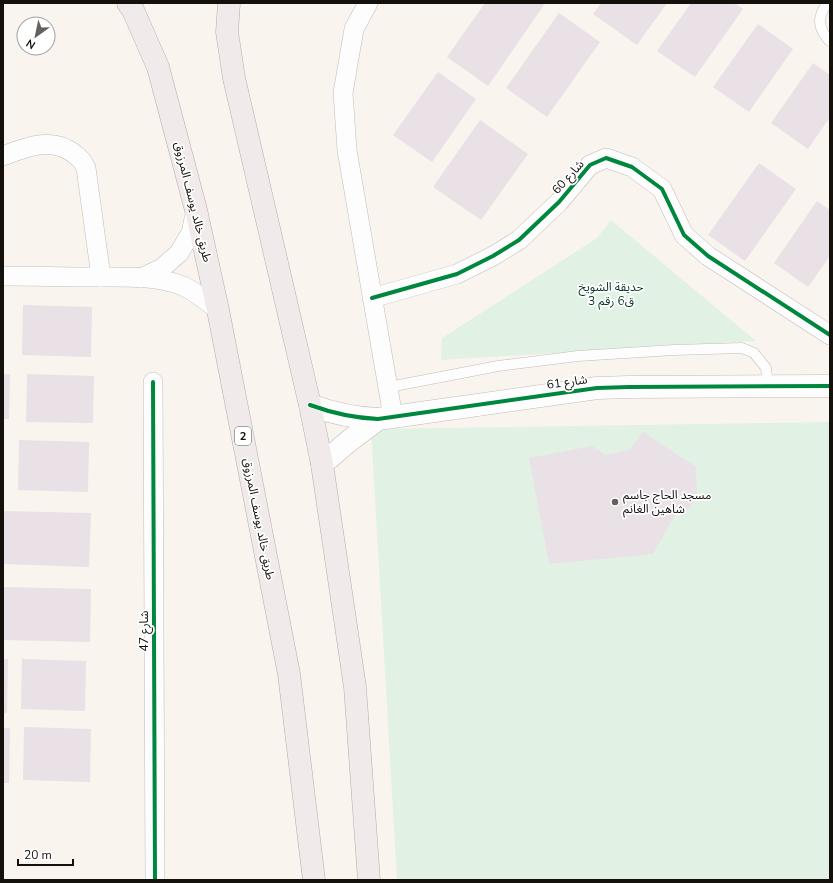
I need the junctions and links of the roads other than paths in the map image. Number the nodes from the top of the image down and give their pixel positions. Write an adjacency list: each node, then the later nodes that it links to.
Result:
1 (128, 3): 7 (main road, طريق خالد يوسف المرزوق / 2)
2 (229, 3): 18 (main road)
3 (368, 3): 11 (street)
4 (827, 3): 5 (lane)
5 (830, 41)
6 (3, 156): 9 (street)
7 (196, 210): 10 (street); 12 (main road, طريق خالد يوسف المرزوق / 2)
8 (3, 276): 9 (street)
9 (101, 277): 10 (street)
10 (141, 278): 12 (street)
11 (372, 298): 13 (street, شارع 60); 17 (street)
12 (218, 310): 22 (main road, طريق خالد يوسف المرزوق / 2)
13 (830, 335)
14 (153, 382): 21 (street, شارع 47)
15 (768, 386): 16 (street, شارع 61); 17 (lane); 19 (street, شارع 61)
16 (830, 386)
17 (389, 387): 19 (street)
18 (310, 405): 19 (street, شارع 61); 20 (main road)
19 (386, 418): 20 (street, شارع 61)
20 (322, 464): 23 (main road)
21 (155, 880)
22 (314, 880)
23 (370, 880)

